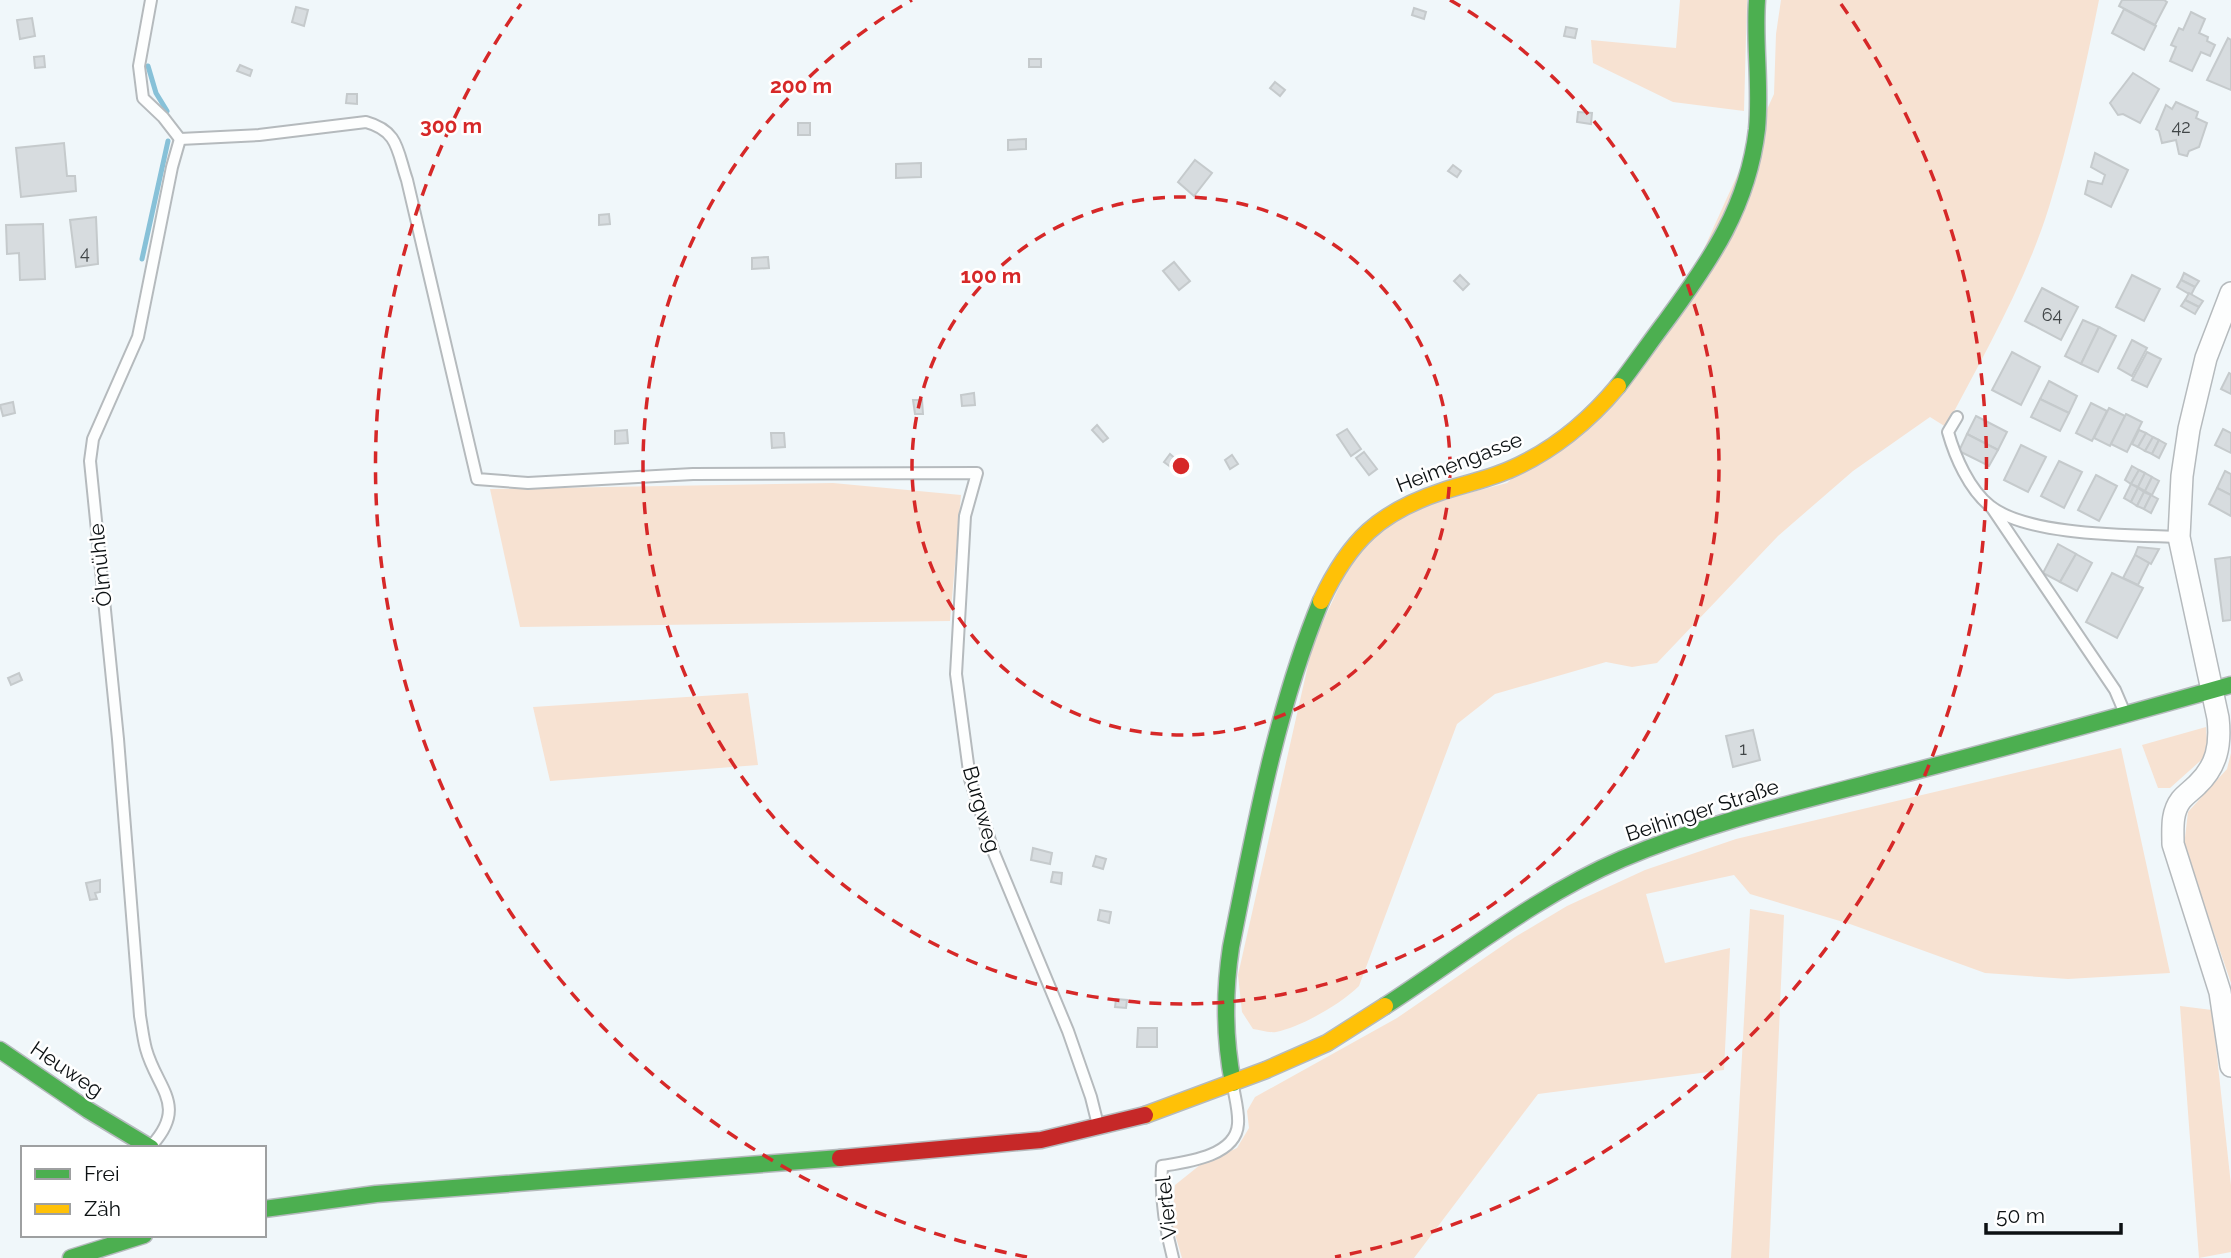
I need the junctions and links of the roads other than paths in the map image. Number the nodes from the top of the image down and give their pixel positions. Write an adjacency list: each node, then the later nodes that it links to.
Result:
1 (151, 0): 3 (lane)
2 (1757, 0): 12 (main road, Heimengasse)
3 (180, 139): 14 (lane, Burgweg); 17 (lane, Ölmühle)
4 (2231, 293): 7 (street)
5 (1957, 417): 6 (lane)
6 (1990, 506): 7 (lane); 9 (lane)
7 (2179, 537): 8 (street)
8 (2222, 688): 9 (main road, Beihinger Straße); 11 (street)
9 (2125, 715): 12 (main road, Beihinger Straße)
10 (0, 1050): 13 (main road, Heuweg)
11 (2231, 1066)
12 (1233, 1083): 14 (main road, Beihinger Straße); 21 (lane, Viertel)
13 (110, 1123): 15 (main road); 16 (main road)
14 (1099, 1128): 18 (main road, Beihinger Straße)
15 (130, 1146)
16 (148, 1146)
17 (151, 1146)
18 (267, 1207)
19 (138, 1237): 20 (main road)
20 (72, 1258)
21 (1173, 1258)

